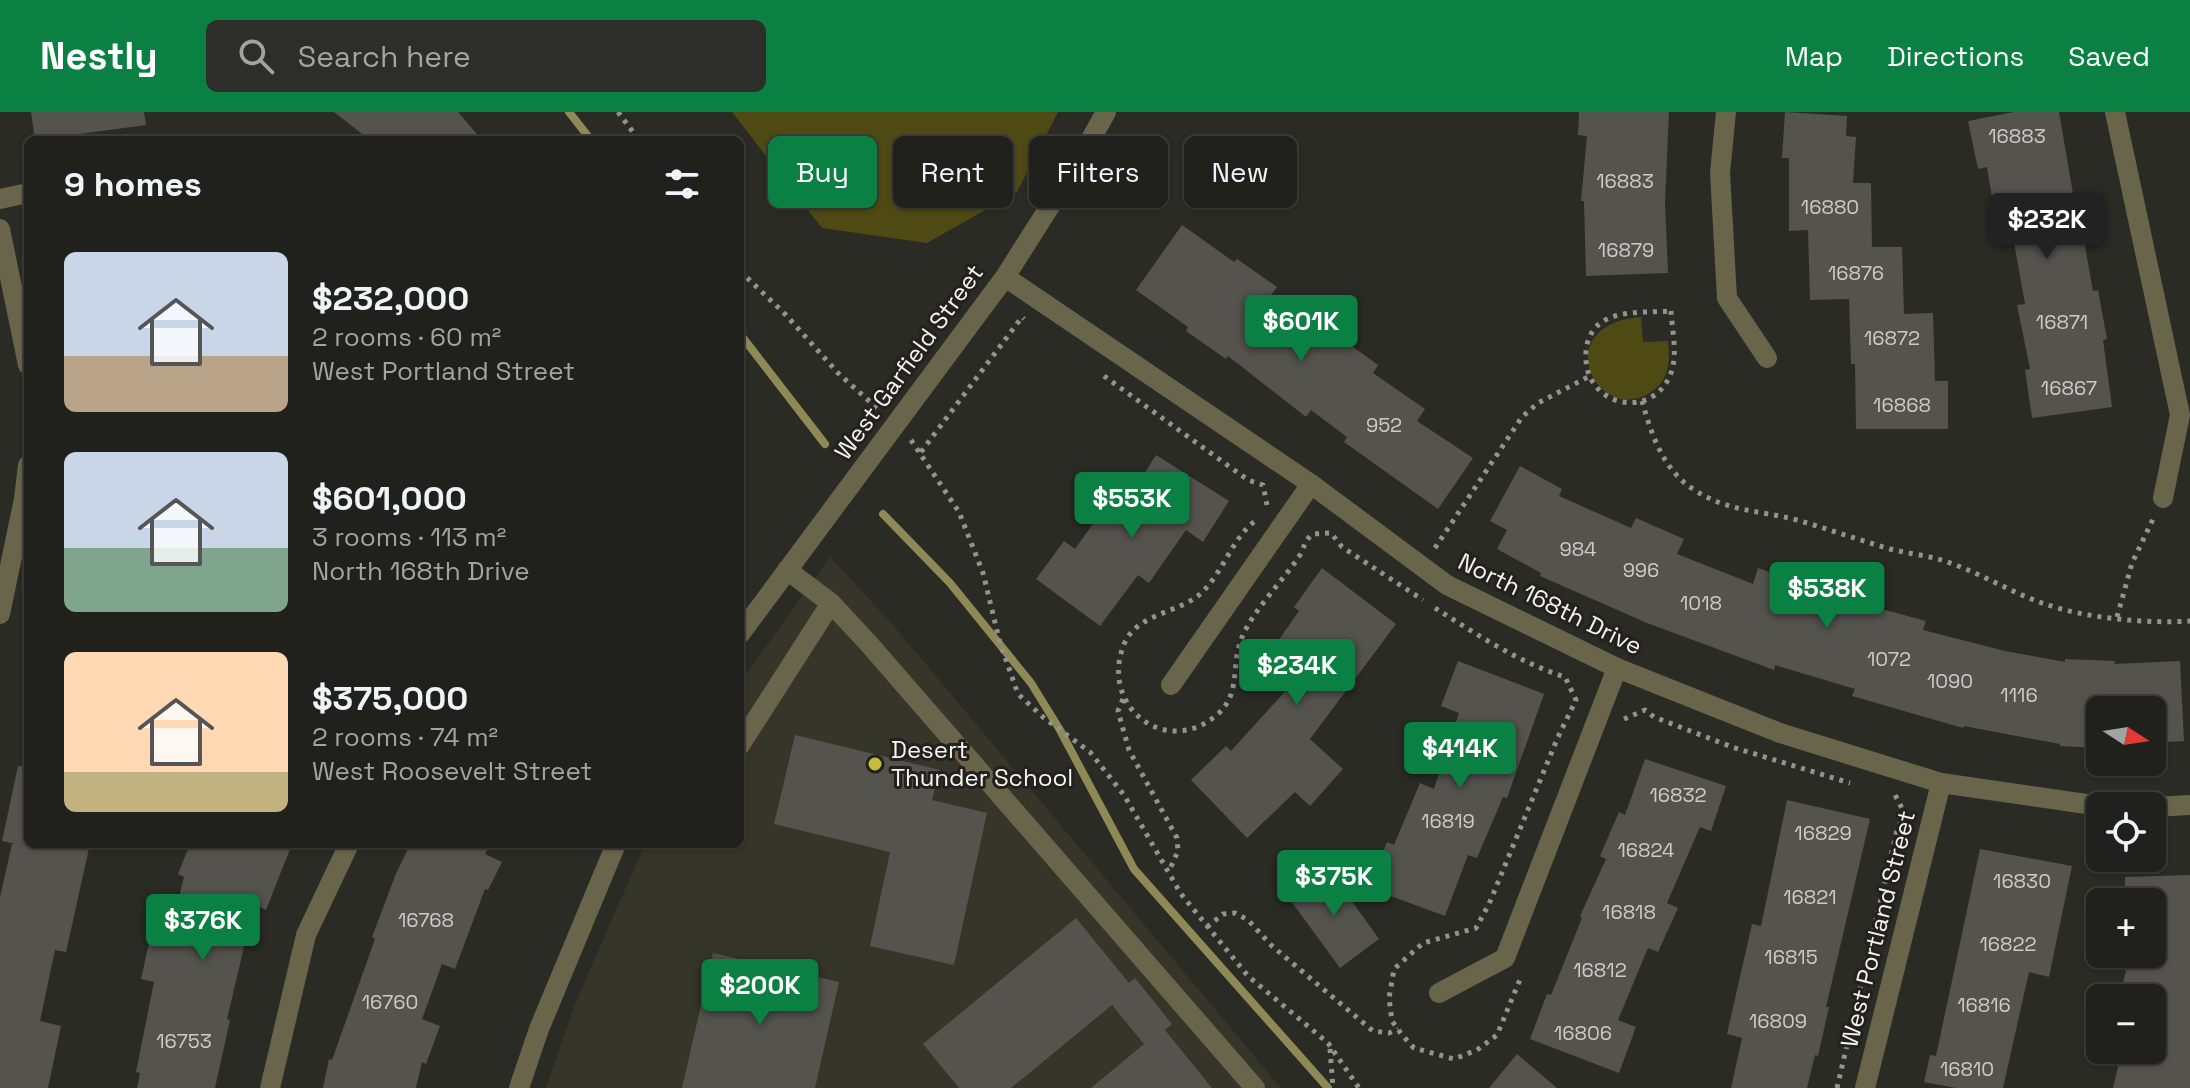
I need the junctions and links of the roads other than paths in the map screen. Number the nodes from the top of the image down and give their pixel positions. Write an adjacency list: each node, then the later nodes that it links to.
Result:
1 (1106, 112): 7 (street, West Garfield Street)
2 (1726, 112): 9 (street)
3 (2115, 112): 11 (street)
4 (24, 194): 5 (street)
5 (0, 199)
6 (0, 229): 8 (street)
7 (1005, 277): 10 (street, North 168th Drive); 13 (street, West Garfield Street)
8 (24, 346)
9 (1767, 358)
10 (1311, 484): 17 (street, North 168th Drive); 18 (street)
11 (2163, 498)
12 (24, 499): 15 (street)
13 (787, 570): 14 (street); 16 (street, West Garfield Street)
14 (831, 603): 19 (street); 29 (street)
15 (0, 614)
16 (744, 629)
17 (1617, 668): 20 (street, North 168th Drive); 26 (street)
18 (1171, 685)
19 (744, 739)
20 (1941, 783): 21 (street, North 168th Drive); 30 (street, West Portland Street)
21 (2086, 804)
22 (2190, 805): 23 (street)
23 (2166, 806)
24 (347, 848): 27 (street)
25 (614, 848): 28 (street)
26 (1439, 993)
27 (270, 1088)
28 (519, 1088)
29 (1255, 1088)
30 (1865, 1088)

